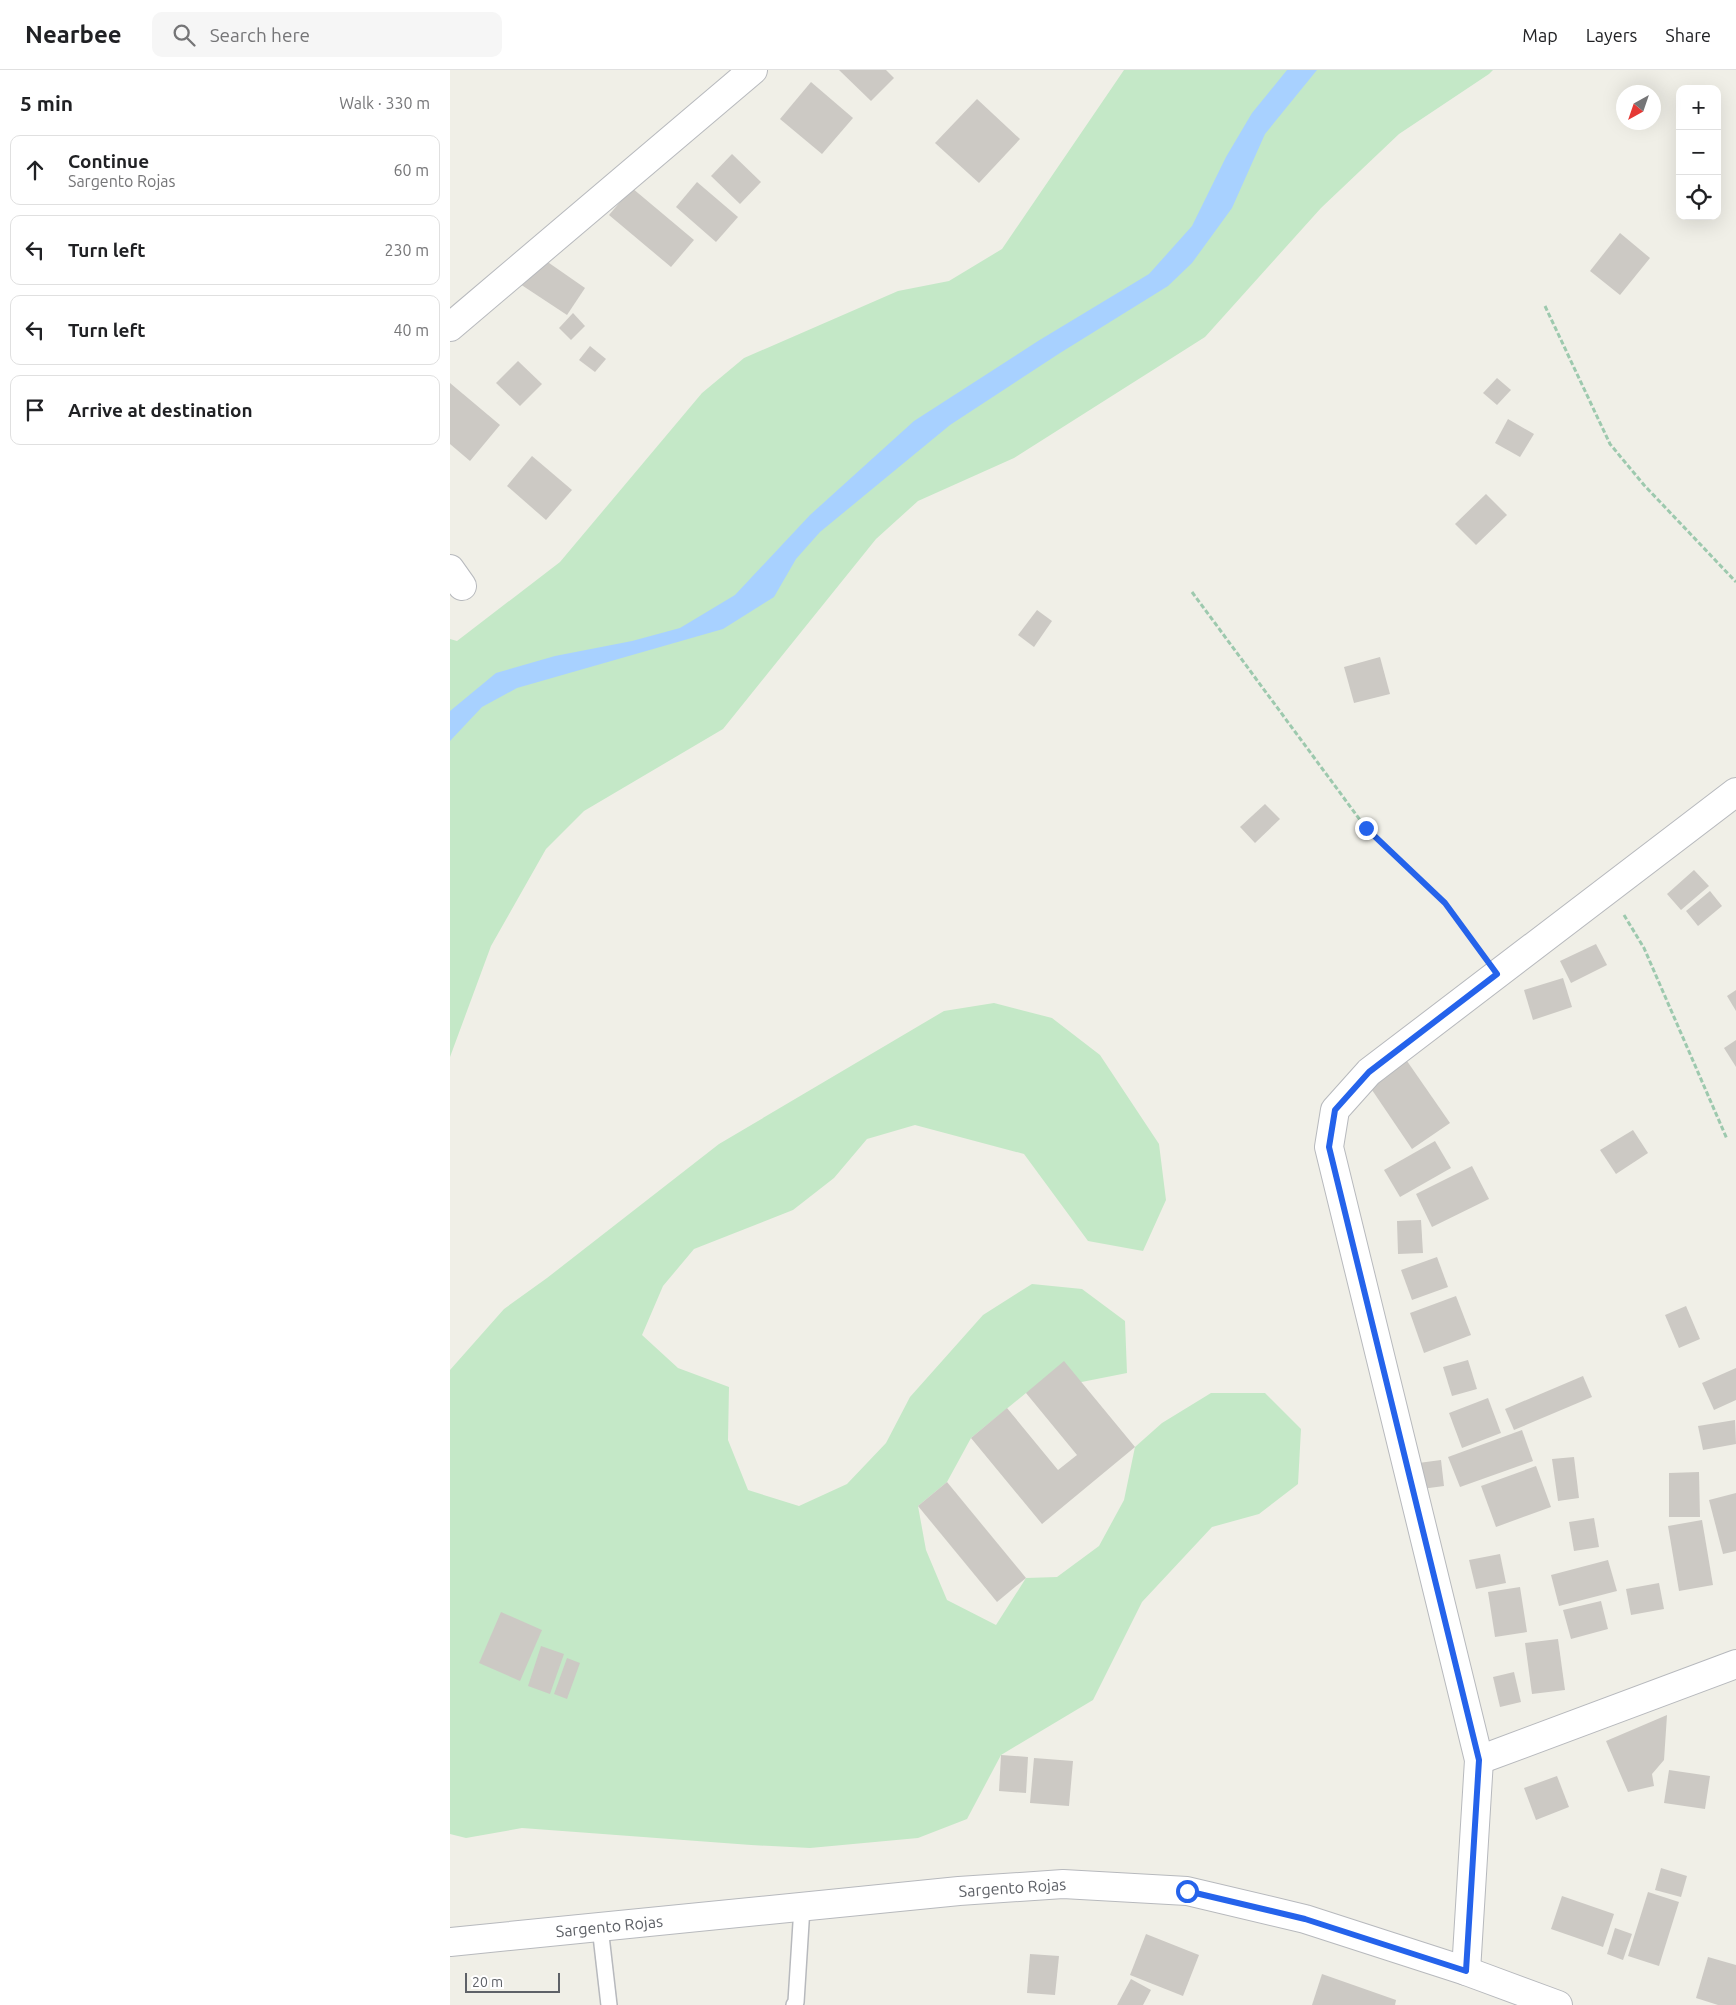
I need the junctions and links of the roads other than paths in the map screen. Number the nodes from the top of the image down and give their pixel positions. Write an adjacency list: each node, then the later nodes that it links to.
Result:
1 (753, 70): 2 (street)
2 (450, 327)
3 (1736, 792): 5 (street)
4 (1736, 1664): 5 (street)
5 (1479, 1760): 9 (street)
6 (802, 1907): 7 (street, Sargento Rojas); 9 (street, Sargento Rojas); 12 (lane)
7 (600, 1927): 8 (street, Sargento Rojas); 11 (lane)
8 (450, 1942)
9 (1466, 1971): 10 (street, Sargento Rojas)
10 (1549, 2003)
11 (608, 2005)
12 (794, 2005)

